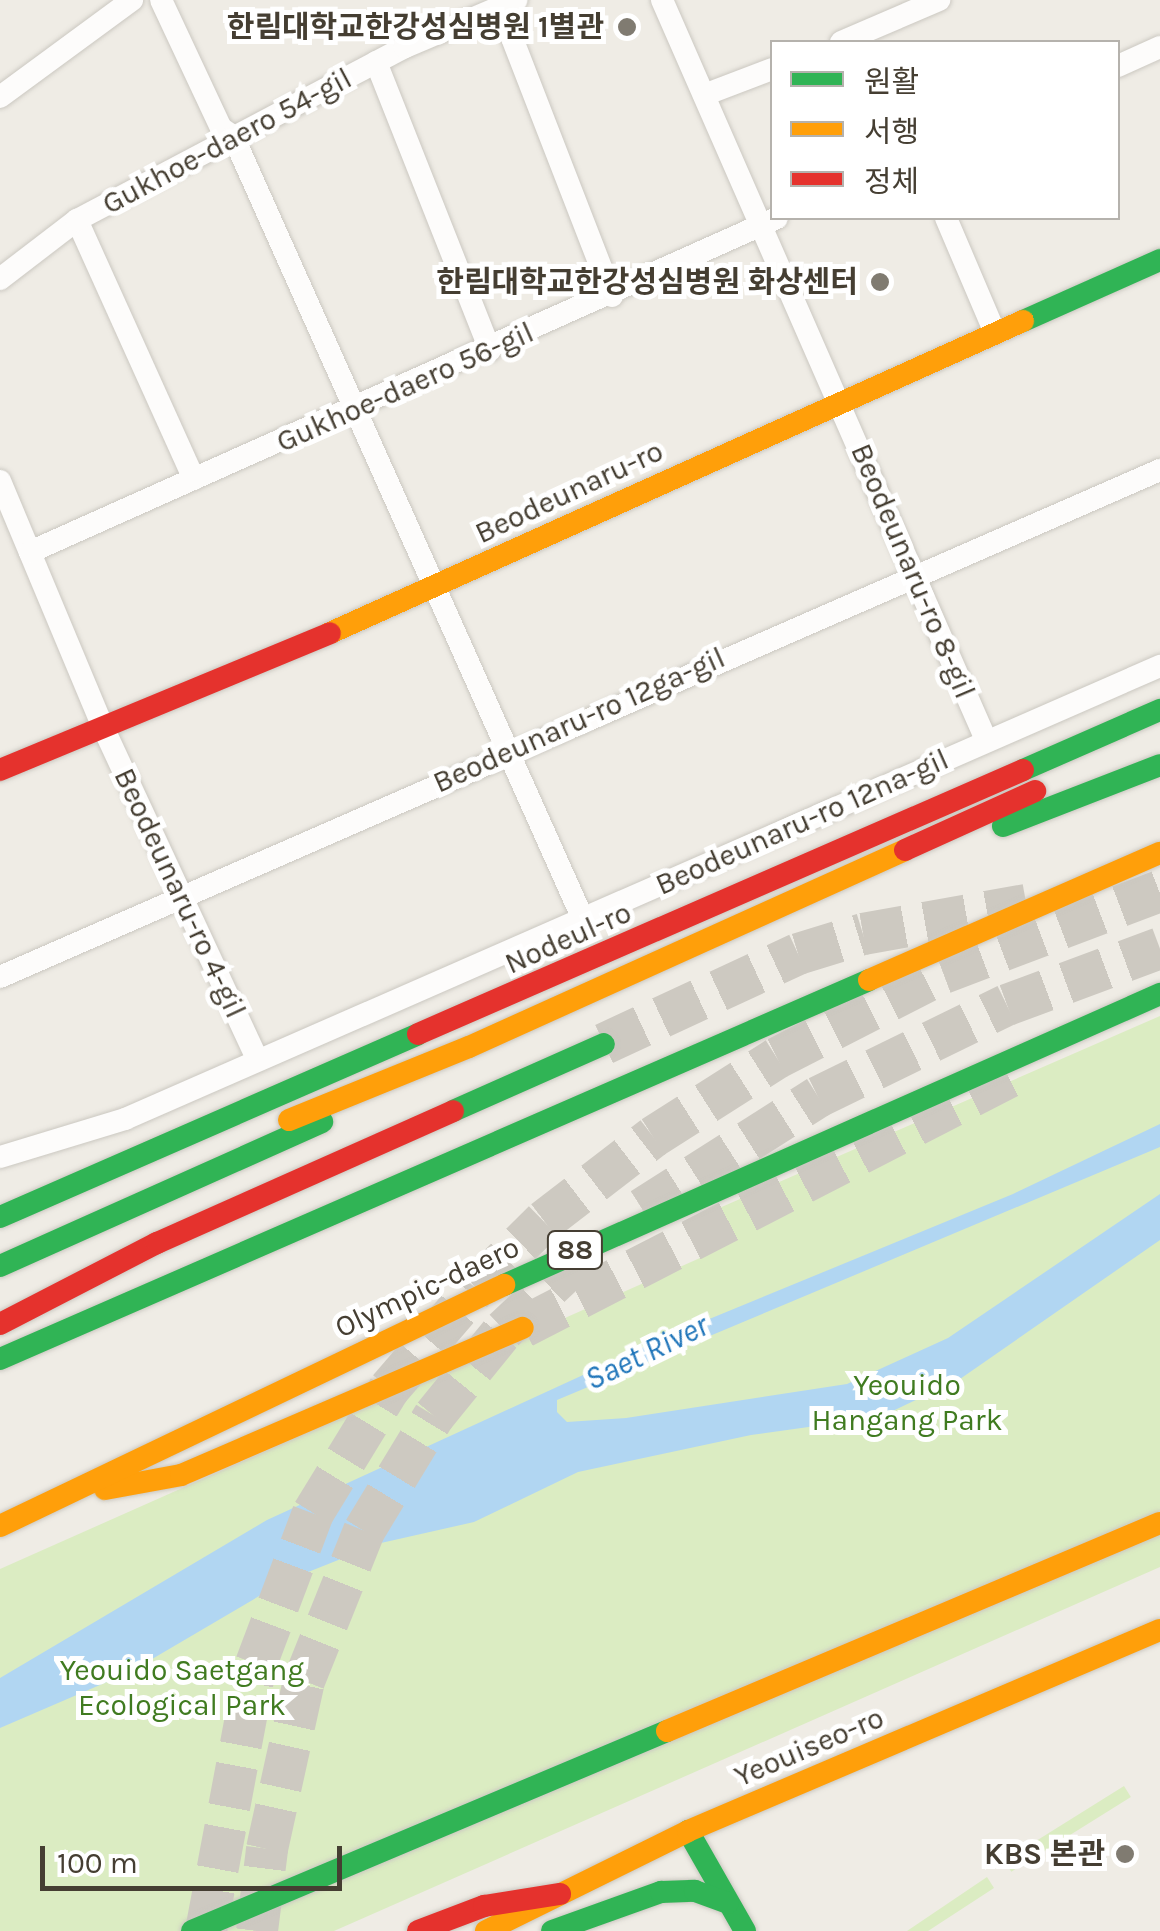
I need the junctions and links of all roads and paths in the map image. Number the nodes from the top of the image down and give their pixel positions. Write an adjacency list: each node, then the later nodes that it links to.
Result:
1 (132, 0): 12 (street)
2 (161, 0): 13 (street)
3 (662, 0): 11 (street, Beodeunaru-ro 8-gil)
4 (939, 0): 6 (street)
5 (508, 4): 8 (street, Gukhoe-daero 54-gil); 19 (street, Gukhoe-daero 54-gil)
6 (874, 37)
7 (1160, 47): 9 (street)
8 (376, 62): 13 (street, Gukhoe-daero 54-gil); 21 (street, Gukhoe-daero 54-gil)
9 (1120, 65)
10 (770, 70): 11 (street)
11 (704, 95): 16 (street, Beodeunaru-ro 8-gil)
12 (0, 97)
13 (233, 136): 14 (street, Gukhoe-daero 54-gil); 23 (street)
14 (78, 220): 18 (street, Gukhoe-daero 54-gil); 25 (street, Gukhoe-daero 54-gil)
15 (947, 220): 20 (street)
16 (770, 221): 19 (street, Gukhoe-daero 56-gil); 22 (street, Beodeunaru-ro 8-gil)
17 (1158, 267): 20 (main road, Beodeunaru-ro)
18 (0, 278)
19 (612, 296): 21 (street, Gukhoe-daero 56-gil)
20 (995, 333): 22 (main road, Beodeunaru-ro)
21 (490, 350): 23 (street, Gukhoe-daero 56-gil)
22 (840, 401): 28 (street, Beodeunaru-ro 8-gil); 29 (main road, Beodeunaru-ro)
23 (354, 409): 25 (street, Gukhoe-daero 56-gil); 29 (street)
24 (1160, 470): 28 (street, Beodeunaru-ro 12ga-gil)
25 (194, 479): 27 (street, Gukhoe-daero 56-gil)
26 (0, 482): 27 (street, Beodeunaru-ro 4-gil)
27 (30, 552): 33 (street, Beodeunaru-ro 4-gil)
28 (914, 574): 35 (street, Beodeunaru-ro 8-gil); 36 (street, Beodeunaru-ro 12ga-gil)
29 (434, 588): 33 (main road, Beodeunaru-ro); 36 (street)
30 (1160, 666): 35 (street, Beodeunaru-ro 12na-gil)
31 (1160, 687): 39 (main road)
32 (1160, 710): 39 (main road, Nodeul-ro)
33 (103, 728): 38 (main road, Beodeunaru-ro); 42 (street, Beodeunaru-ro 4-gil)
34 (1160, 738): 41 (main road, Nodeul-ro)
35 (986, 740): 43 (street, Beodeunaru-ro 12na-gil)
36 (507, 751): 42 (street, Beodeunaru-ro 12ga-gil); 43 (street)
37 (1160, 766): 41 (main road)
38 (0, 770)
39 (930, 808): 46 (main road, Nodeul-ro)
40 (1160, 853): 57 (main road)
41 (862, 871): 48 (main road, Nodeul-ro)
42 (182, 894): 44 (street, Beodeunaru-ro 12ga-gil); 49 (street, Beodeunaru-ro 4-gil)
43 (583, 919): 49 (street, Beodeunaru-ro 12na-gil)
44 (0, 977)
45 (1160, 994): 58 (main road, Olympic-daero / 88)
46 (484, 1009): 51 (main road); 52 (main road, Nodeul-ro)
47 (604, 1044): 55 (main road)
48 (469, 1046): 53 (main road, Nodeul-ro); 54 (main road)
49 (257, 1059): 50 (street, Beodeunaru-ro 12na-gil)
50 (0, 1158)
51 (0, 1198)
52 (0, 1217)
53 (0, 1238)
54 (0, 1266)
55 (0, 1324)
56 (523, 1328): 58 (main road)
57 (0, 1359)
58 (60, 1496): 60 (main road, Olympic-daero / 88)
59 (1160, 1523): 66 (main road)
60 (0, 1526)
61 (1160, 1630): 62 (main road, Yeouiseo-ro)
62 (688, 1831): 64 (main road, Yeouiseo-ro); 65 (main road)
63 (661, 1892): 65 (main road); 69 (main road); 70 (main road)
64 (560, 1894): 67 (main road); 68 (main road, Yeouiseo-ro)
65 (728, 1903): 71 (main road)
66 (192, 1931)
67 (418, 1931)
68 (486, 1931)
69 (552, 1931)
70 (579, 1931)
71 (745, 1931)

